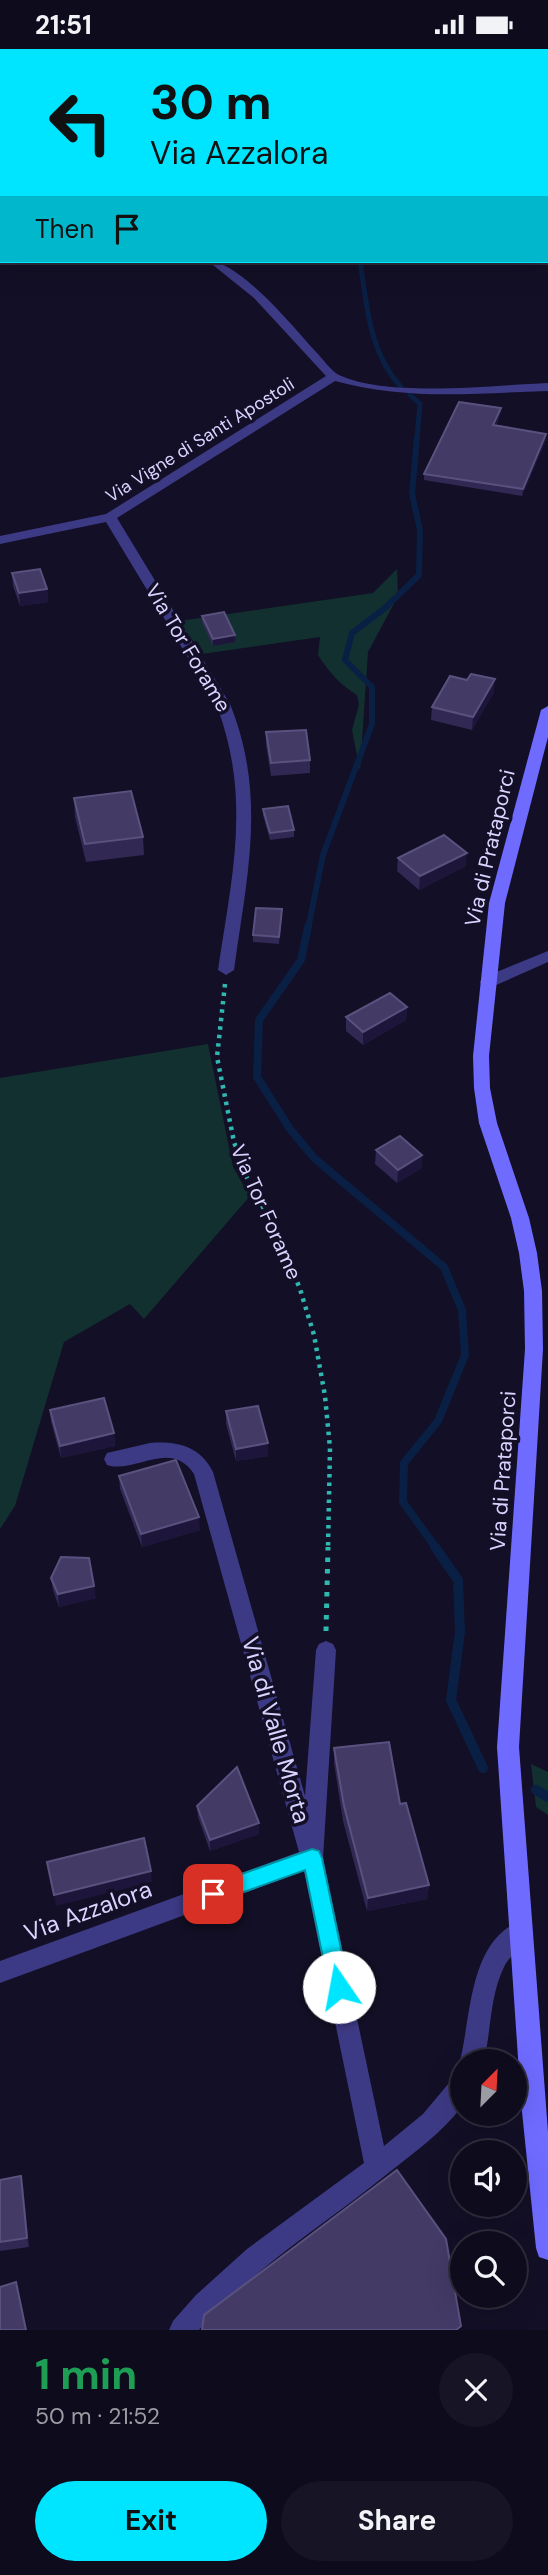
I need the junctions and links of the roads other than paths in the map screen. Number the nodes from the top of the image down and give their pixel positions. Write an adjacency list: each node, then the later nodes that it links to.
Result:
1 (216, 263): 2 (street)
2 (333, 377): 3 (street); 4 (street, Via Vigne di Santi Apostoli)
3 (548, 387)
4 (110, 517): 5 (street, Via Vigne di Santi Apostoli); 8 (street, Via Tor Forame)
5 (0, 540)
6 (548, 710): 9 (street, Via di Prataporci)
7 (548, 956): 9 (street)
8 (226, 969)
9 (488, 982): 13 (street, Via di Prataporci)
10 (114, 1459): 12 (street, Via di Valle Morta)
11 (326, 1650): 12 (street)
12 (312, 1858): 14 (street, Via Azzalora); 17 (street, Via di Valle Morta)
13 (520, 1932): 15 (street); 18 (street, Via di Prataporci)
14 (0, 1972)
15 (475, 2049)
16 (450, 2104): 17 (street)
17 (377, 2169): 19 (street)
18 (548, 2248)
19 (182, 2330)

